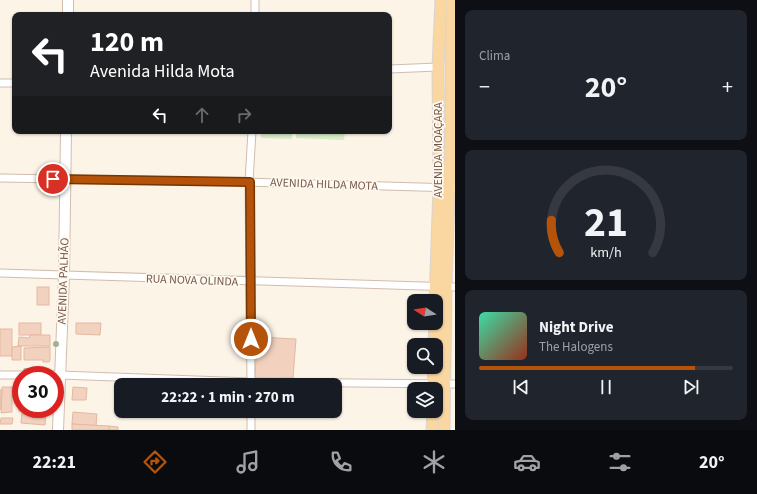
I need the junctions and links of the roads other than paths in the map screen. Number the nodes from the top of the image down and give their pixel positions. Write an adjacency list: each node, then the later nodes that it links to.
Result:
1 (68, 0): 5 (street)
2 (255, 0): 6 (street)
3 (441, 0): 7 (main road, AVENIDA MOAÇARA)
4 (452, 0): 9 (main road, AVENIDA MOAÇARA)
5 (68, 12)
6 (255, 12)
7 (438, 67): 8 (street); 18 (main road, AVENIDA MOAÇARA)
8 (392, 69)
9 (453, 71): 14 (main road, AVENIDA MOAÇARA)
10 (0, 83): 11 (street)
11 (12, 83)
12 (66, 134): 16 (street, AVENIDA PALHÃO)
13 (252, 134): 17 (street)
14 (453, 136): 18 (main road, AVENIDA MOAÇARA)
15 (0, 178): 16 (street, AVENIDA HILDA MOTA)
16 (66, 180): 17 (street, AVENIDA HILDA MOTA); 20 (street, AVENIDA PALHÃO)
17 (250, 182): 18 (street, AVENIDA HILDA MOTA); 21 (street)
18 (448, 188): 22 (main road, AVENIDA MOAÇARA)
19 (0, 274): 20 (street, RUA NOVA OLINDA)
20 (64, 276): 21 (street, RUA NOVA OLINDA); 23 (street, AVENIDA PALHÃO)
21 (251, 282): 22 (street, RUA NOVA OLINDA); 28 (street)
22 (446, 286): 29 (main road, AVENIDA MOAÇARA)
23 (60, 366)
24 (0, 375): 25 (street)
25 (12, 375)
26 (64, 375): 27 (street)
27 (132, 378)
28 (251, 378)
29 (441, 382)
30 (342, 384): 31 (street)
31 (407, 385)
32 (443, 415): 39 (main road, AVENIDA MOAÇARA)
33 (58, 418): 36 (street, AVENIDA PALHÃO)
34 (251, 418): 37 (street)
35 (433, 418): 38 (main road)
36 (58, 430)
37 (251, 430)
38 (432, 430)
39 (444, 430)

